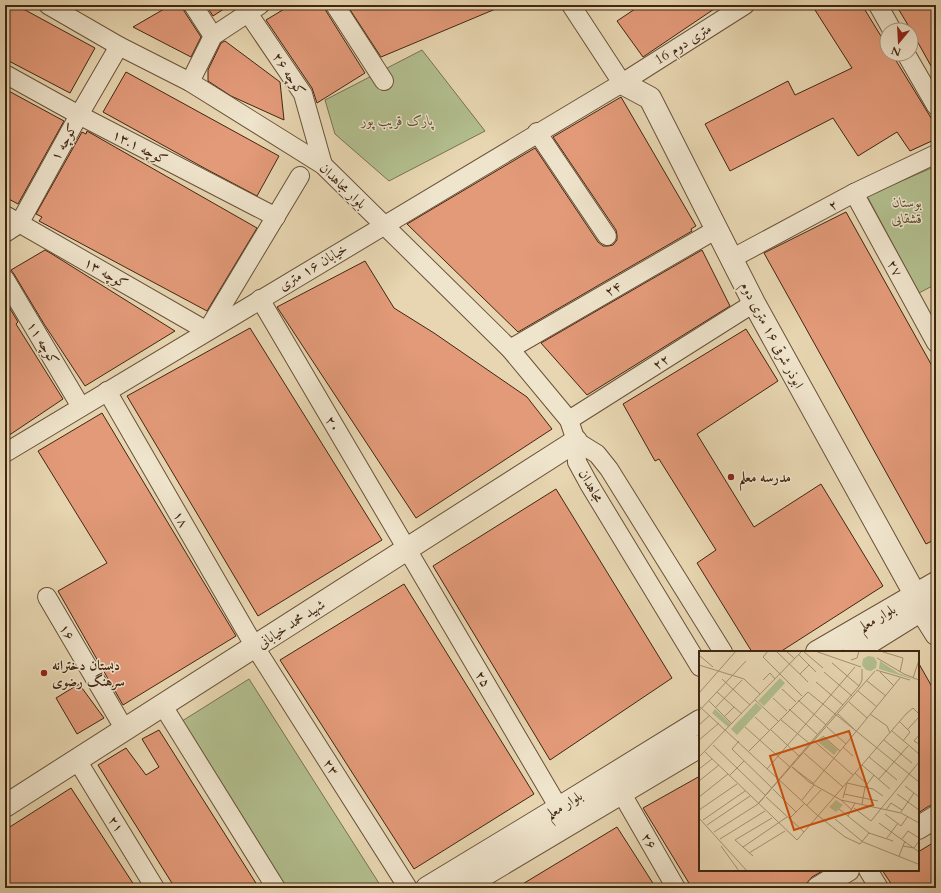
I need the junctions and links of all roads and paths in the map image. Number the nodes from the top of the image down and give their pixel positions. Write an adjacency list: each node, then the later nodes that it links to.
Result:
1 (48, 5): 10 (street, بلوار مجاهدان)
2 (193, 5): 9 (street)
3 (335, 5): 13 (street)
4 (570, 5): 15 (street)
5 (745, 5): 15 (street, 16 متری دوم)
6 (878, 5): 8 (street)
7 (254, 9): 9 (street); 20 (street, کوچه ۲۶)
8 (888, 22)
9 (213, 36): 14 (street)
10 (119, 46): 14 (street, بلوار مجاهدان); 17 (street, کوچه ۱)
11 (911, 62): 16 (street)
12 (5, 74): 17 (street, کوچه ۱۳.۱)
13 (384, 81)
14 (190, 82): 20 (street, بلوار مجاهدان)
15 (622, 82): 18 (street, خیابان ۱۶ متری); 26 (street, ابوذر شرقی ۱۶ متری دوم)
16 (936, 106)
17 (79, 115): 23 (street, کوچه ۱۳.۱); 24 (street, کوچه ۱)
18 (537, 132): 25 (street, خیابان ۱۶ متری); 27 (street)
19 (936, 154): 22 (street, ۲)
20 (323, 165): 25 (street, بلوار مجاهدان)
21 (300, 176): 23 (street)
22 (854, 193): 28 (street, ۲); 33 (street, ۲۷)
23 (276, 217): 32 (street)
24 (10, 224): 32 (street, کوچه ۱۳)
25 (384, 225): 30 (street, خیابان ۱۶ متری); 34 (street, بلوار مجاهدان)
26 (717, 229): 28 (street, ابوذر شرقی ۱۶ متری دوم); 34 (street, ۲۴)
27 (607, 236)
28 (731, 259): 31 (street, ابوذر شرقی ۱۶ متری دوم)
29 (5, 279): 36 (street, کوچه ۱۱)
30 (260, 299): 32 (street, خیابان ۱۶ متری); 40 (street, ۲۰)
31 (754, 303): 37 (street, ۲۲); 43 (street, ابوذر شرقی ۱۶ متری دوم)
32 (207, 331): 35 (street, خیابان ۱۶ متری)
33 (936, 344)
34 (510, 348): 37 (street, بلوار مجاهدان)
35 (107, 391): 36 (street, خیابان ۱۶ متری); 45 (street, ۱۸)
36 (81, 407): 39 (street, خیابان ۱۶ متری)
37 (568, 420): 38 (street, بلوار مجاهدان)
38 (576, 441): 40 (street, شهید محمد خیابانی); 46 (street, مجاهدان); 49 (street, مجاهدان)
39 (5, 453)
40 (407, 550): 45 (street, شهید محمد خیابانی); 57 (street, ۲۵)
41 (936, 583): 43 (street, بلوار معلم)
42 (47, 597): 52 (street, ۱۶)
43 (924, 602): 44 (street, ابوذر شرقی ۱۶ متری دوم); 47 (street, بلوار معلم); 48 (street, بلوار معلم)
44 (936, 634)
45 (255, 647): 50 (street, شهید محمد خیابانی); 65 (street, ۲۳)
46 (722, 651)
47 (819, 651)
48 (855, 651)
49 (699, 665)
50 (162, 706): 52 (street, شهید محمد خیابانی); 64 (street)
51 (699, 722): 57 (street, بلوار معلم)
52 (124, 730): 54 (street, شهید محمد خیابانی)
53 (699, 747): 55 (street, بلوار معلم)
54 (77, 760): 56 (street, شهید محمد خیابانی); 63 (street, ۲۱)
55 (622, 794): 62 (street, بلوار معلم); 67 (street, ۲۶)
56 (5, 806)
57 (560, 808): 66 (street, بلوار معلم)
58 (936, 817): 59 (street)
59 (919, 827)
60 (846, 871): 68 (street)
61 (869, 871): 69 (street)
62 (465, 887)
63 (155, 888)
64 (276, 888)
65 (408, 888)
66 (427, 888)
67 (676, 888)
68 (818, 888)
69 (879, 888)

